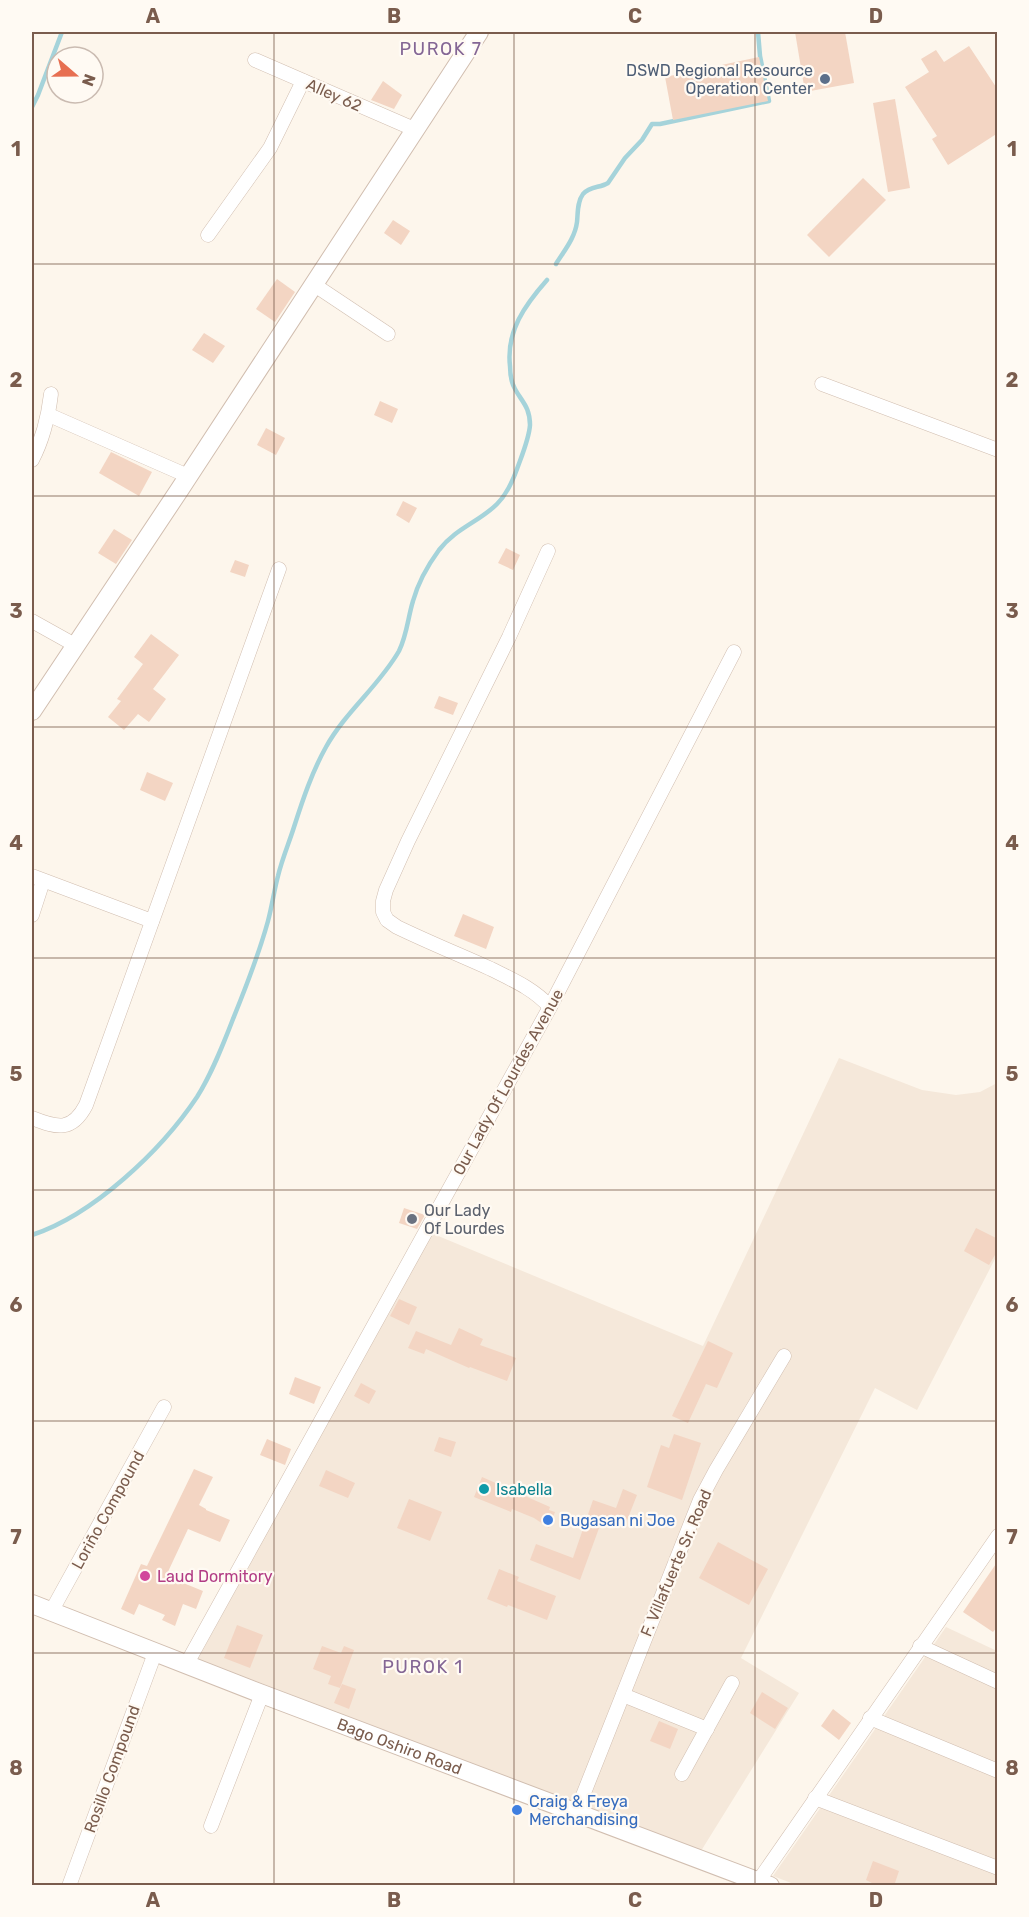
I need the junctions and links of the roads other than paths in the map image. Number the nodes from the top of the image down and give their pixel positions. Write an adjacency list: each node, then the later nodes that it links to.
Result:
1 (479, 32): 4 (street)
2 (255, 60): 3 (street, Alley 62)
3 (303, 81): 4 (street, Alley 62); 5 (street)
4 (414, 129): 6 (street)
5 (208, 235)
6 (313, 284): 7 (street); 13 (street)
7 (388, 334)
8 (822, 384): 11 (street)
9 (51, 394): 10 (street)
10 (49, 415): 12 (street); 13 (street)
11 (998, 450)
12 (32, 460)
13 (188, 476): 17 (street)
14 (548, 550): 23 (street)
15 (279, 569): 22 (street)
16 (32, 621): 17 (street)
17 (75, 645): 19 (street)
18 (734, 652): 23 (street, Our Lady Of Lourdes Avenue)
19 (32, 711)
20 (38, 878): 21 (street); 22 (street)
21 (32, 915)
22 (152, 921): 24 (street)
23 (550, 1007): 32 (street, Our Lady Of Lourdes Avenue)
24 (32, 1118)
25 (784, 1356): 36 (street, F. Villafuerte Sr. Road)
26 (164, 1407): 29 (street, Loriño Compound)
27 (998, 1536): 30 (street)
28 (32, 1604): 29 (street, Bago Oshiro Road)
29 (51, 1612): 31 (street, Bago Oshiro Road)
30 (920, 1646): 33 (street); 37 (street)
31 (155, 1653): 32 (street, Bago Oshiro Road); 46 (street, Rosillo Compound)
32 (186, 1665): 35 (street, Bago Oshiro Road)
33 (998, 1682)
34 (732, 1683): 38 (street)
35 (262, 1694): 42 (street, Bago Oshiro Road); 43 (street)
36 (623, 1695): 38 (street); 42 (street, F. Villafuerte Sr. Road)
37 (870, 1718): 39 (street); 41 (street)
38 (707, 1729): 40 (street)
39 (998, 1771)
40 (682, 1774)
41 (815, 1798): 44 (street); 45 (street)
42 (576, 1813): 45 (street, Bago Oshiro Road)
43 (212, 1826)
44 (998, 1868)
45 (761, 1884)
46 (69, 1886)

